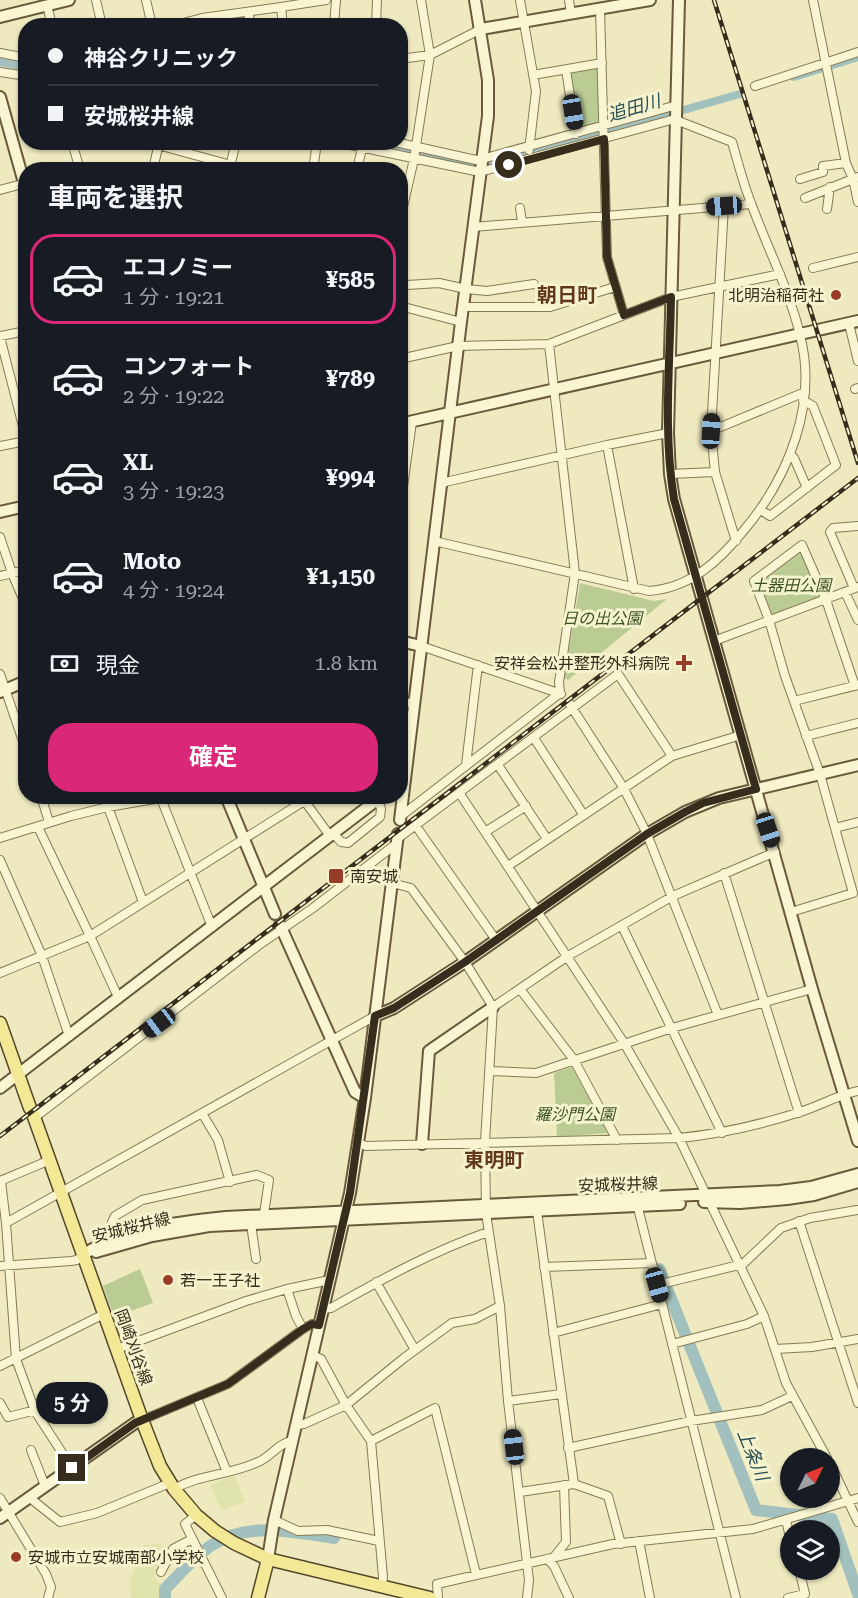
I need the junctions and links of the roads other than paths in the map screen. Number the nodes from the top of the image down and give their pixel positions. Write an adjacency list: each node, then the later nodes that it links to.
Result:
1 (69, 0): 15 (street)
2 (96, 0): 23 (street)
3 (146, 0): 24 (street)
4 (326, 0): 16 (street)
5 (336, 0): 28 (street)
6 (377, 0): 29 (street)
7 (421, 0): 34 (street)
8 (475, 0): 31 (street)
9 (520, 0): 30 (street)
10 (569, 0): 19 (street)
11 (650, 0): 14 (street)
12 (679, 0): 45 (street)
13 (813, 0): 38 (street)
14 (628, 2): 17 (street)
15 (47, 6): 21 (street); 22 (street)
16 (281, 7): 18 (street); 27 (street)
17 (600, 9): 19 (street); 37 (street)
18 (248, 12): 20 (street); 26 (street)
19 (571, 13): 30 (street)
20 (217, 16): 25 (street)
21 (0, 17)
22 (50, 18)
23 (100, 18)
24 (150, 18)
25 (209, 18)
26 (249, 18)
27 (283, 18)
28 (335, 18)
29 (376, 18)
30 (523, 21): 31 (street); 42 (street)
31 (481, 29): 34 (street); 56 (street)
32 (858, 51): 38 (street)
33 (0, 53): 35 (street)
34 (430, 55): 36 (street); 51 (street)
35 (18, 56)
36 (408, 58)
37 (602, 63): 39 (street); 47 (street)
38 (827, 66): 43 (street); 60 (street)
39 (566, 70): 42 (street); 48 (street)
40 (0, 72): 41 (street)
41 (18, 75)
42 (533, 75): 52 (street)
43 (755, 86)
44 (0, 97): 58 (street)
45 (677, 105): 46 (street); 47 (street)
46 (676, 120): 49 (street); 70 (street); 73 (street)
47 (604, 126): 48 (street); 49 (street)
48 (576, 134): 52 (street)
49 (604, 139): 57 (street); 75 (street)
50 (408, 145): 51 (street)
51 (416, 147): 55 (street); 56 (street)
52 (529, 147): 56 (street); 57 (street)
53 (178, 150): 59 (street)
54 (380, 150): 55 (street)
55 (414, 159): 61 (street); 64 (street)
56 (483, 159): 61 (street)
57 (531, 159): 61 (street)
58 (18, 162)
59 (215, 162)
60 (846, 163): 62 (street); 63 (street)
61 (480, 172): 77 (street)
62 (800, 178)
63 (855, 178): 66 (street); 69 (street)
64 (408, 185)
65 (18, 186): 67 (street)
66 (830, 187): 68 (street); 74 (street)
67 (0, 190)
68 (805, 198)
69 (858, 202)
70 (751, 204): 71 (street); 80 (street)
71 (724, 206): 73 (street); 83 (street)
72 (520, 208): 76 (street)
73 (675, 209): 75 (street); 86 (street)
74 (827, 209)
75 (606, 216): 76 (street); 84 (street)
76 (522, 222): 77 (street)
77 (473, 226): 85 (street)
78 (858, 257): 79 (street)
79 (813, 268)
80 (780, 274): 83 (street); 93 (street)
81 (534, 284): 85 (street)
82 (408, 285): 85 (street)
83 (719, 286): 86 (street); 97 (street)
84 (615, 287): 87 (street); 89 (street)
85 (466, 289): 87 (street)
86 (671, 297): 89 (street); 100 (street)
87 (463, 307): 90 (street)
88 (408, 308): 90 (street)
89 (624, 315): 95 (street)
90 (461, 322): 96 (street)
91 (854, 323): 93 (street); 99 (street)
92 (18, 333): 94 (street)
93 (800, 334): 97 (street); 102 (street)
94 (0, 337): 103 (street)
95 (549, 344): 96 (street); 101 (street)
96 (458, 346): 98 (street); 104 (street)
97 (715, 354): 100 (street); 106 (street)
98 (408, 356)
99 (858, 361)
100 (670, 364): 101 (street); 107 (street)
101 (555, 390): 104 (street); 112 (street)
102 (804, 396): 106 (street); 111 (street); 116 (street)
103 (18, 408)
104 (450, 414): 105 (street); 115 (street)
105 (408, 423)
106 (711, 431): 113 (street)
107 (668, 433): 109 (street); 114 (street)
108 (18, 441): 110 (street)
109 (607, 445): 112 (street); 131 (street)
110 (0, 446)
111 (790, 454): 116 (street); 118 (street)
112 (561, 456): 115 (street); 126 (street)
113 (715, 472): 114 (street); 123 (street)
114 (670, 474): 128 (street)
115 (441, 483): 122 (street)
116 (807, 488): 118 (street)
117 (18, 508): 119 (street)
118 (761, 510): 123 (street)
119 (0, 512)
120 (858, 526): 130 (street)
121 (0, 537): 125 (street)
122 (434, 541): 126 (street); 138 (street)
123 (736, 541): 128 (street)
124 (18, 572): 125 (street)
125 (12, 573): 127 (street); 129 (street)
126 (575, 573): 131 (street); 144 (street)
127 (0, 576)
128 (696, 578): 131 (street); 136 (street)
129 (18, 587)
130 (856, 587): 132 (street)
131 (634, 588)
132 (845, 592): 133 (street); 135 (street)
133 (826, 600): 134 (street); 134 (street); 142 (street)
134 (769, 620): 136 (street); 146 (street)
135 (858, 620)
136 (714, 641): 151 (street)
137 (408, 643): 138 (street)
138 (421, 646): 139 (street); 145 (street)
139 (478, 665): 144 (street); 156 (street)
140 (0, 674): 143 (street)
141 (18, 684): 143 (street)
142 (856, 685): 146 (street)
143 (3, 691): 150 (street)
144 (561, 694): 156 (street)
145 (414, 700): 147 (street); 154 (street)
146 (794, 701): 152 (street)
147 (408, 703)
148 (570, 706): 153 (street); 155 (street); 160 (street)
149 (858, 723): 152 (street)
150 (18, 729)
151 (741, 735): 155 (street); 161 (street)
152 (806, 736): 159 (street)
153 (534, 738): 157 (street); 175 (street)
154 (408, 744)
155 (672, 756): 160 (street)
156 (466, 765): 176 (street)
157 (498, 765): 162 (street); 173 (street)
158 (858, 765): 159 (street)
159 (820, 774): 161 (street); 181 (street)
160 (623, 787): 175 (street); 183 (street)
161 (756, 789): 183 (street); 189 (street)
162 (460, 794): 179 (street); 182 (street)
163 (43, 804): 177 (street)
164 (112, 804): 174 (street)
165 (125, 804): 174 (street)
166 (163, 804): 192 (street)
167 (229, 804): 188 (street)
168 (295, 804): 188 (street)
169 (306, 804): 184 (street)
170 (371, 804): 184 (street)
171 (381, 804): 184 (street)
172 (402, 804): 176 (street)
173 (526, 806): 182 (street); 187 (street)
174 (108, 807): 177 (street); 197 (street)
175 (584, 814): 187 (street)
176 (401, 818)
177 (49, 822): 180 (street)
178 (858, 822): 181 (street)
179 (416, 826): 186 (street); 204 (street)
180 (38, 827): 185 (street); 203 (street)
181 (835, 828): 199 (street)
182 (485, 832): 191 (street)
183 (647, 834): 196 (street); 198 (street)
184 (332, 835): 195 (street)
185 (0, 838)
186 (397, 839): 194 (street); 200 (street)
187 (548, 839): 191 (street)
188 (243, 841): 192 (street); 195 (street)
189 (775, 852): 193 (street); 199 (street)
190 (0, 860): 205 (street)
191 (508, 866): 198 (street)
192 (191, 872): 197 (street); 202 (street)
193 (724, 873): 196 (street); 212 (street)
194 (392, 883): 207 (street); 215 (street)
195 (264, 888): 200 (street); 202 (street)
196 (673, 896): 201 (street); 214 (street)
197 (143, 902): 203 (street)
198 (537, 912): 204 (street); 206 (street)
199 (791, 912): 210 (street)
200 (279, 923): 219 (street); 228 (street)
201 (622, 926): 206 (street); 217 (street)
202 (212, 927): 211 (street)
203 (90, 936): 205 (street); 211 (street)
204 (496, 940): 207 (street)
205 (42, 956): 208 (street); 218 (street)
206 (568, 956): 209 (street); 220 (street)
207 (465, 962): 213 (street); 215 (street)
208 (0, 973)
209 (520, 989): 213 (street); 221 (street)
210 (812, 989): 212 (street); 226 (street)
211 (118, 997): 218 (street)
212 (764, 1003): 214 (street); 230 (street)
213 (493, 1007): 222 (street); 237 (street)
214 (718, 1015): 217 (street)
215 (375, 1016): 219 (street); 227 (street)
216 (0, 1023): 223 (main road, 岡崎刈谷線)
217 (672, 1028): 220 (street); 231 (street)
218 (69, 1036): 223 (street)
219 (331, 1041): 227 (street); 229 (street)
220 (624, 1043): 221 (street); 232 (street)
221 (574, 1060): 222 (street); 233 (street)
222 (491, 1071): 235 (street)
223 (19, 1074): 224 (street); 228 (main road, 岡崎刈谷線)
224 (0, 1088)
225 (858, 1091): 226 (street)
226 (844, 1094): 230 (street); 234 (street)
227 (365, 1098): 236 (street)
228 (32, 1113): 238 (main road, 岡崎刈谷線)
229 (202, 1113): 241 (street); 243 (street)
230 (799, 1113): 231 (street)
231 (722, 1132): 232 (street)
232 (679, 1138): 233 (street); 244 (street)
233 (617, 1140): 235 (street)
234 (858, 1141)
235 (485, 1142): 237 (street); 246 (street)
236 (358, 1143): 237 (street); 250 (street)
237 (422, 1143)
238 (50, 1160): 240 (street); 243 (main road, 岡崎刈谷線)
239 (858, 1174): 244 (street, 安城桜井線)
240 (0, 1181): 252 (street)
241 (230, 1182): 249 (street); 255 (street)
242 (858, 1182): 244 (street, 安城桜井線)
243 (61, 1193): 252 (street); 256 (main road, 岡崎刈谷線)
244 (708, 1198): 245 (street, 安城桜井線); 260 (street)
245 (637, 1203): 246 (street, 安城桜井線); 248 (street, 安城桜井線); 258 (street)
246 (486, 1209): 248 (street, 安城桜井線); 250 (street, 安城桜井線); 254 (street)
247 (857, 1210): 251 (street)
248 (537, 1211): 261 (street)
249 (264, 1215): 250 (street, 安城桜井線); 255 (street, 安城桜井線)
250 (345, 1215): 253 (street, 安城桜井線); 262 (street)
251 (800, 1221): 260 (street); 275 (street)
252 (6, 1223): 259 (street)
253 (251, 1224): 256 (street, 安城桜井線); 257 (street)
254 (488, 1232): 263 (street); 267 (street)
255 (120, 1237): 256 (street, 安城桜井線)
256 (84, 1254): 259 (street); 269 (main road, 岡崎刈谷線)
257 (256, 1259)
258 (652, 1263): 261 (street); 264 (street)
259 (4, 1265): 281 (street)
260 (738, 1265): 264 (street); 270 (street)
261 (544, 1267): 273 (street)
262 (330, 1280): 265 (street); 268 (street)
263 (375, 1282): 268 (street); 279 (street)
264 (657, 1285): 266 (street)
265 (287, 1289): 272 (street); 277 (street)
266 (662, 1304): 273 (street); 276 (street)
267 (501, 1306): 279 (street); 286 (street)
268 (323, 1309): 271 (street)
269 (104, 1314): 277 (main road, 岡崎刈谷線); 281 (street)
270 (764, 1316): 276 (street); 278 (street)
271 (319, 1325): 272 (street); 280 (street)
272 (303, 1329): 285 (street)
273 (553, 1333): 283 (street)
274 (858, 1338): 275 (street)
275 (838, 1341): 278 (street); 289 (street)
276 (672, 1344): 293 (street)
277 (117, 1349): 292 (main road, 岡崎刈谷線)
278 (775, 1349): 284 (street)
279 (415, 1350): 290 (street)
280 (313, 1354): 290 (street); 294 (street)
281 (16, 1359): 282 (street); 291 (street)
282 (0, 1366)
283 (561, 1394): 286 (street); 297 (street)
284 (792, 1396): 293 (street); 298 (street)
285 (197, 1398): 292 (street); 301 (street)
286 (508, 1401): 307 (street)
287 (68, 1402): 291 (street)
288 (0, 1403): 291 (street)
289 (858, 1403)
290 (346, 1405): 294 (street); 296 (street)
291 (34, 1411): 300 (street)
292 (142, 1420): 300 (street); 306 (main road, 岡崎刈谷線)
293 (691, 1421): 297 (street); 318 (street)
294 (297, 1425): 295 (street)
295 (293, 1441): 301 (street); 314 (street)
296 (371, 1441): 320 (street); 327 (street)
297 (568, 1448): 302 (street)
298 (821, 1448)
299 (31, 1450): 305 (street)
300 (72, 1468): 305 (street)
301 (227, 1472): 306 (street)
302 (574, 1484): 304 (street); 322 (street)
303 (840, 1484): 311 (street)
304 (564, 1485): 307 (street); 323 (street)
305 (45, 1486): 309 (street)
306 (172, 1486): 309 (street); 312 (main road, 岡崎刈谷線)
307 (520, 1492): 325 (street)
308 (0, 1498): 313 (street)
309 (30, 1498): 313 (street)
310 (858, 1498): 311 (street)
311 (848, 1501): 315 (street); 317 (street)
312 (196, 1515): 319 (street); 324 (main road, 岡崎刈谷線)
313 (4, 1516): 331 (street)
314 (274, 1520): 320 (street); 324 (street)
315 (786, 1520)
316 (780, 1521): 318 (street)
317 (858, 1522)
318 (720, 1531): 321 (street); 339 (street)
319 (192, 1539): 326 (street); 332 (street)
320 (379, 1541): 329 (street)
321 (639, 1541): 322 (street); 338 (street)
322 (621, 1544): 323 (street)
323 (550, 1558): 325 (street); 337 (street)
324 (268, 1559): 329 (main road, 岡崎刈谷線); 333 (main road)
325 (527, 1563): 327 (street); 336 (street)
326 (161, 1572)
327 (476, 1574): 335 (street)
328 (802, 1580): 340 (street)
329 (382, 1586): 330 (main road, 岡崎刈谷線)
330 (396, 1594): 334 (main road, 岡崎刈谷線)
331 (48, 1598)
332 (222, 1598)
333 (258, 1598)
334 (430, 1598)
335 (438, 1598)
336 (526, 1598)
337 (569, 1598)
338 (650, 1598)
339 (736, 1598)
340 (788, 1598)

